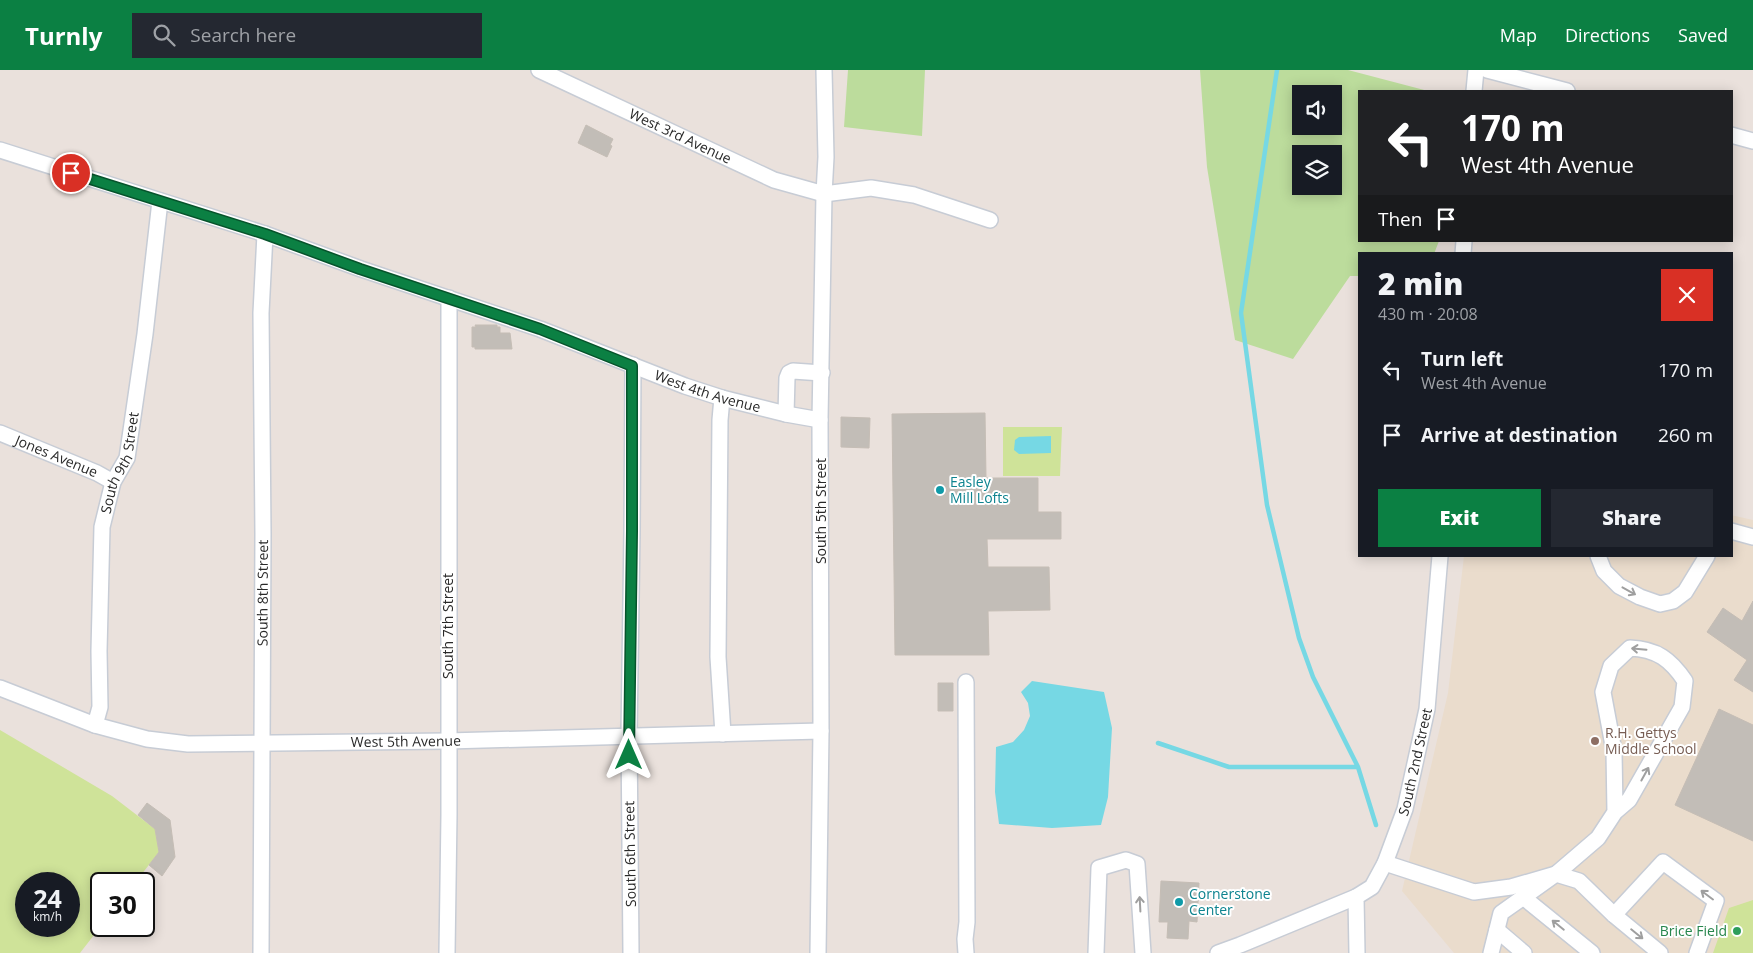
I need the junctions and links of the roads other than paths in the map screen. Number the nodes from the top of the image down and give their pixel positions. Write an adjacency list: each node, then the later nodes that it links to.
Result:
1 (540, 70): 10 (street, West 3rd Avenue)
2 (824, 70): 10 (street, South 5th Street)
3 (1476, 70): 5 (street)
4 (1487, 70): 6 (street)
5 (1474, 90)
6 (1563, 90)
7 (1733, 135): 8 (street)
8 (1753, 140)
9 (0, 150): 11 (street, West 4th Avenue)
10 (824, 194): 12 (street); 16 (street, South 5th Street)
11 (160, 201): 13 (street, West 4th Avenue); 21 (street, South 9th Street)
12 (990, 220)
13 (265, 234): 14 (street, West 4th Avenue); 32 (street, South 8th Street)
14 (449, 298): 15 (street, West 4th Avenue); 31 (street, South 7th Street)
15 (632, 366): 17 (street, West 4th Avenue); 30 (street, South 6th Street)
16 (822, 373): 18 (street); 19 (street, South 5th Street)
17 (722, 398): 18 (street, West 4th Avenue); 29 (street)
18 (786, 414): 19 (street, West 4th Avenue)
19 (820, 420): 28 (street, South 5th Street)
20 (0, 433): 21 (street, Jones Avenue)
21 (113, 482): 27 (street, South 9th Street)
22 (1440, 557): 34 (street, South 2nd Street)
23 (1598, 557): 24 (street, one-way to 24)
24 (1706, 557)
25 (966, 682): 44 (street)
26 (0, 688): 27 (street, West 5th Avenue)
27 (95, 725): 32 (street, West 5th Avenue)
28 (821, 731): 29 (street, West 5th Avenue); 43 (street, South 5th Street)
29 (723, 734): 30 (street, West 5th Avenue)
30 (629, 735): 31 (street, West 5th Avenue); 42 (street, South 6th Street)
31 (448, 741): 32 (street, West 5th Avenue); 41 (street, South 7th Street)
32 (262, 744): 40 (street, South 8th Street)
33 (1615, 812): 33 (street, one-way to 33); 35 (street)
34 (1385, 862): 35 (street); 36 (street, South 2nd Street)
35 (1556, 874): 37 (street); 38 (street)
36 (1356, 897): 47 (street, South 2nd Street); 48 (street)
37 (1523, 897): 39 (street); 51 (street, one-way to 37)
38 (1614, 915): 52 (street, one-way to 52); 53 (street, one-way to 38)
39 (1497, 930): 49 (street); 50 (street)
40 (261, 953)
41 (447, 953)
42 (631, 953)
43 (818, 953)
44 (966, 953)
45 (1096, 953): 46 (street, one-way to 45)
46 (1143, 953)
47 (1218, 953)
48 (1357, 953)
49 (1491, 953)
50 (1524, 953)
51 (1592, 953)
52 (1660, 953)
53 (1696, 953)

